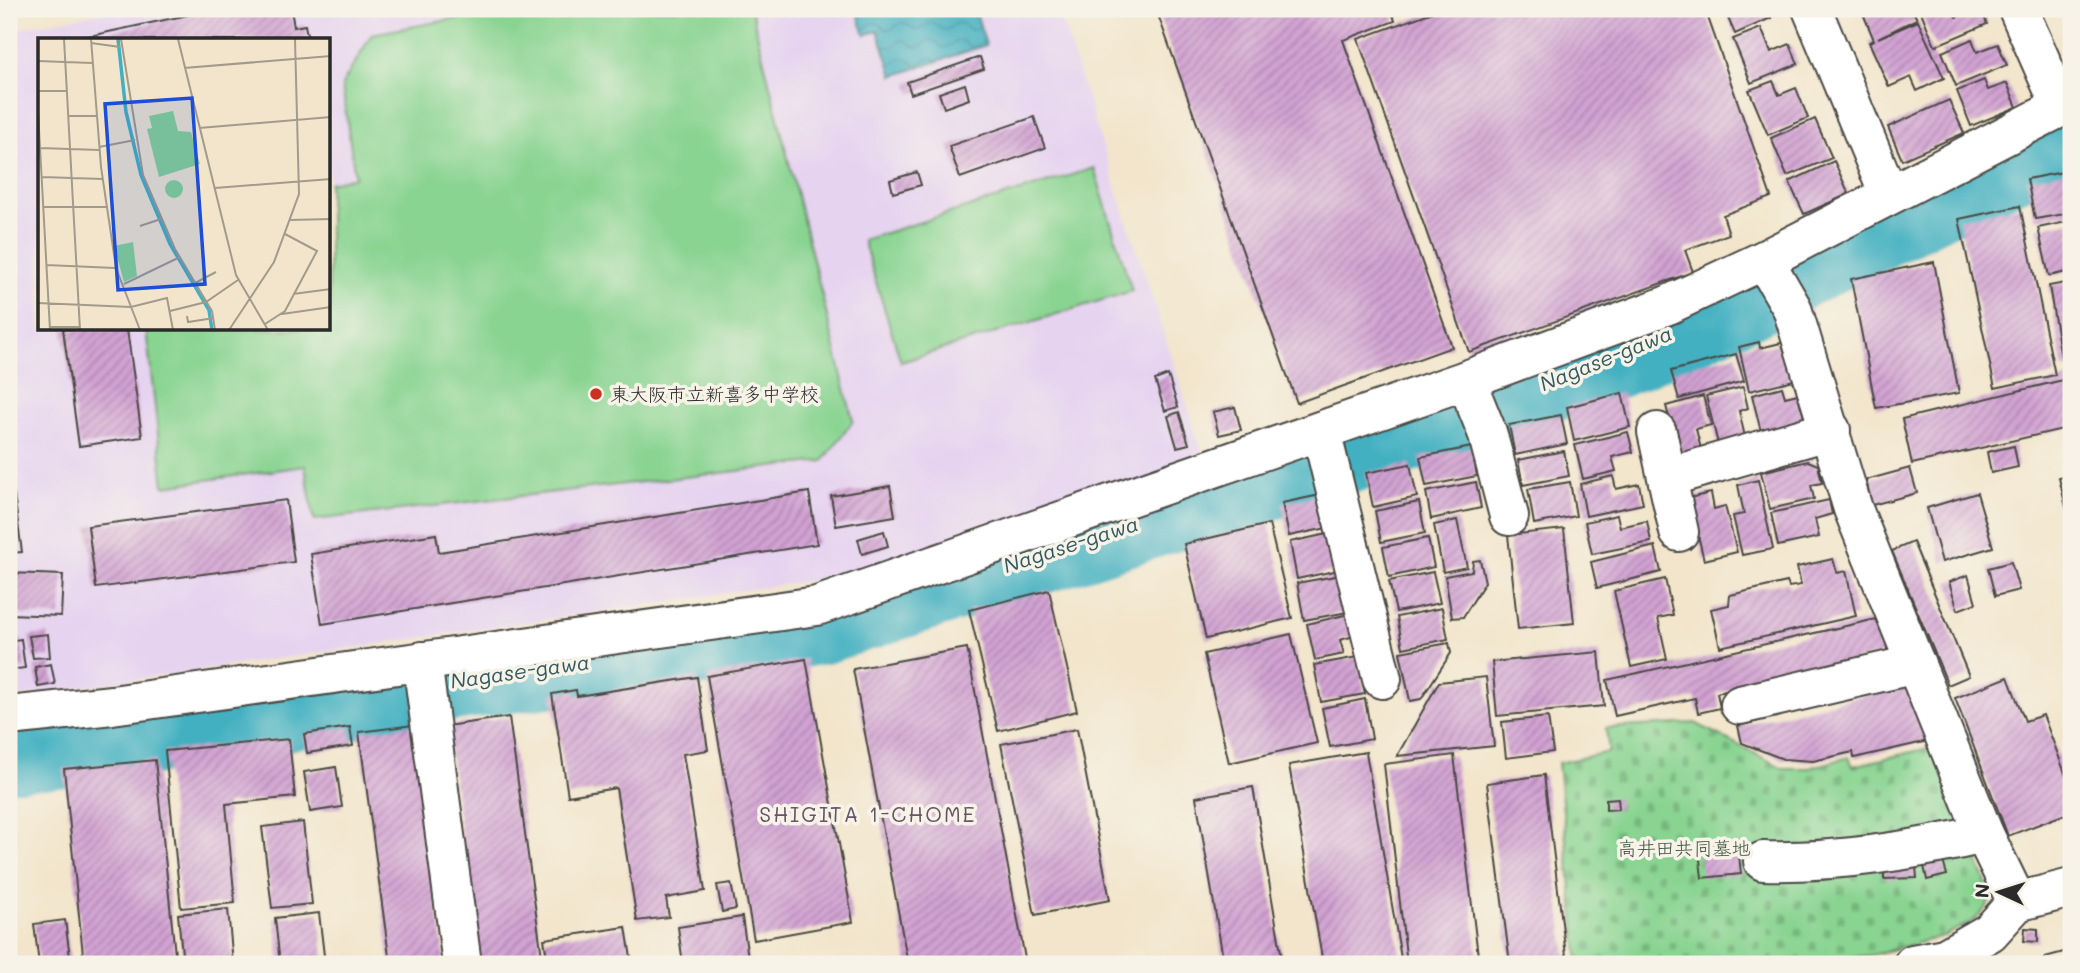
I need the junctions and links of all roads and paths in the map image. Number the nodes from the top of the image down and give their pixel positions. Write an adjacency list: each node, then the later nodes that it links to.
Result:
1 (1812, 9): 4 (street)
2 (2018, 9): 3 (street)
3 (2066, 104): 4 (street)
4 (1889, 195): 5 (street)
5 (1768, 267): 6 (street); 7 (street)
6 (1475, 405): 9 (street); 11 (street)
7 (1831, 430): 10 (street); 14 (street)
8 (1657, 432): 10 (street)
9 (1327, 455): 13 (street); 15 (street)
10 (1668, 477): 12 (street)
11 (1509, 516)
12 (1679, 532)
13 (422, 661): 17 (street); 22 (street)
14 (1916, 664): 16 (street); 18 (street)
15 (1382, 678)
16 (1741, 705)
17 (9, 716)
18 (1984, 834): 19 (street); 21 (street)
19 (1763, 861)
20 (2071, 888): 21 (street)
21 (2017, 902): 23 (street)
22 (462, 964)
23 (1913, 964)

